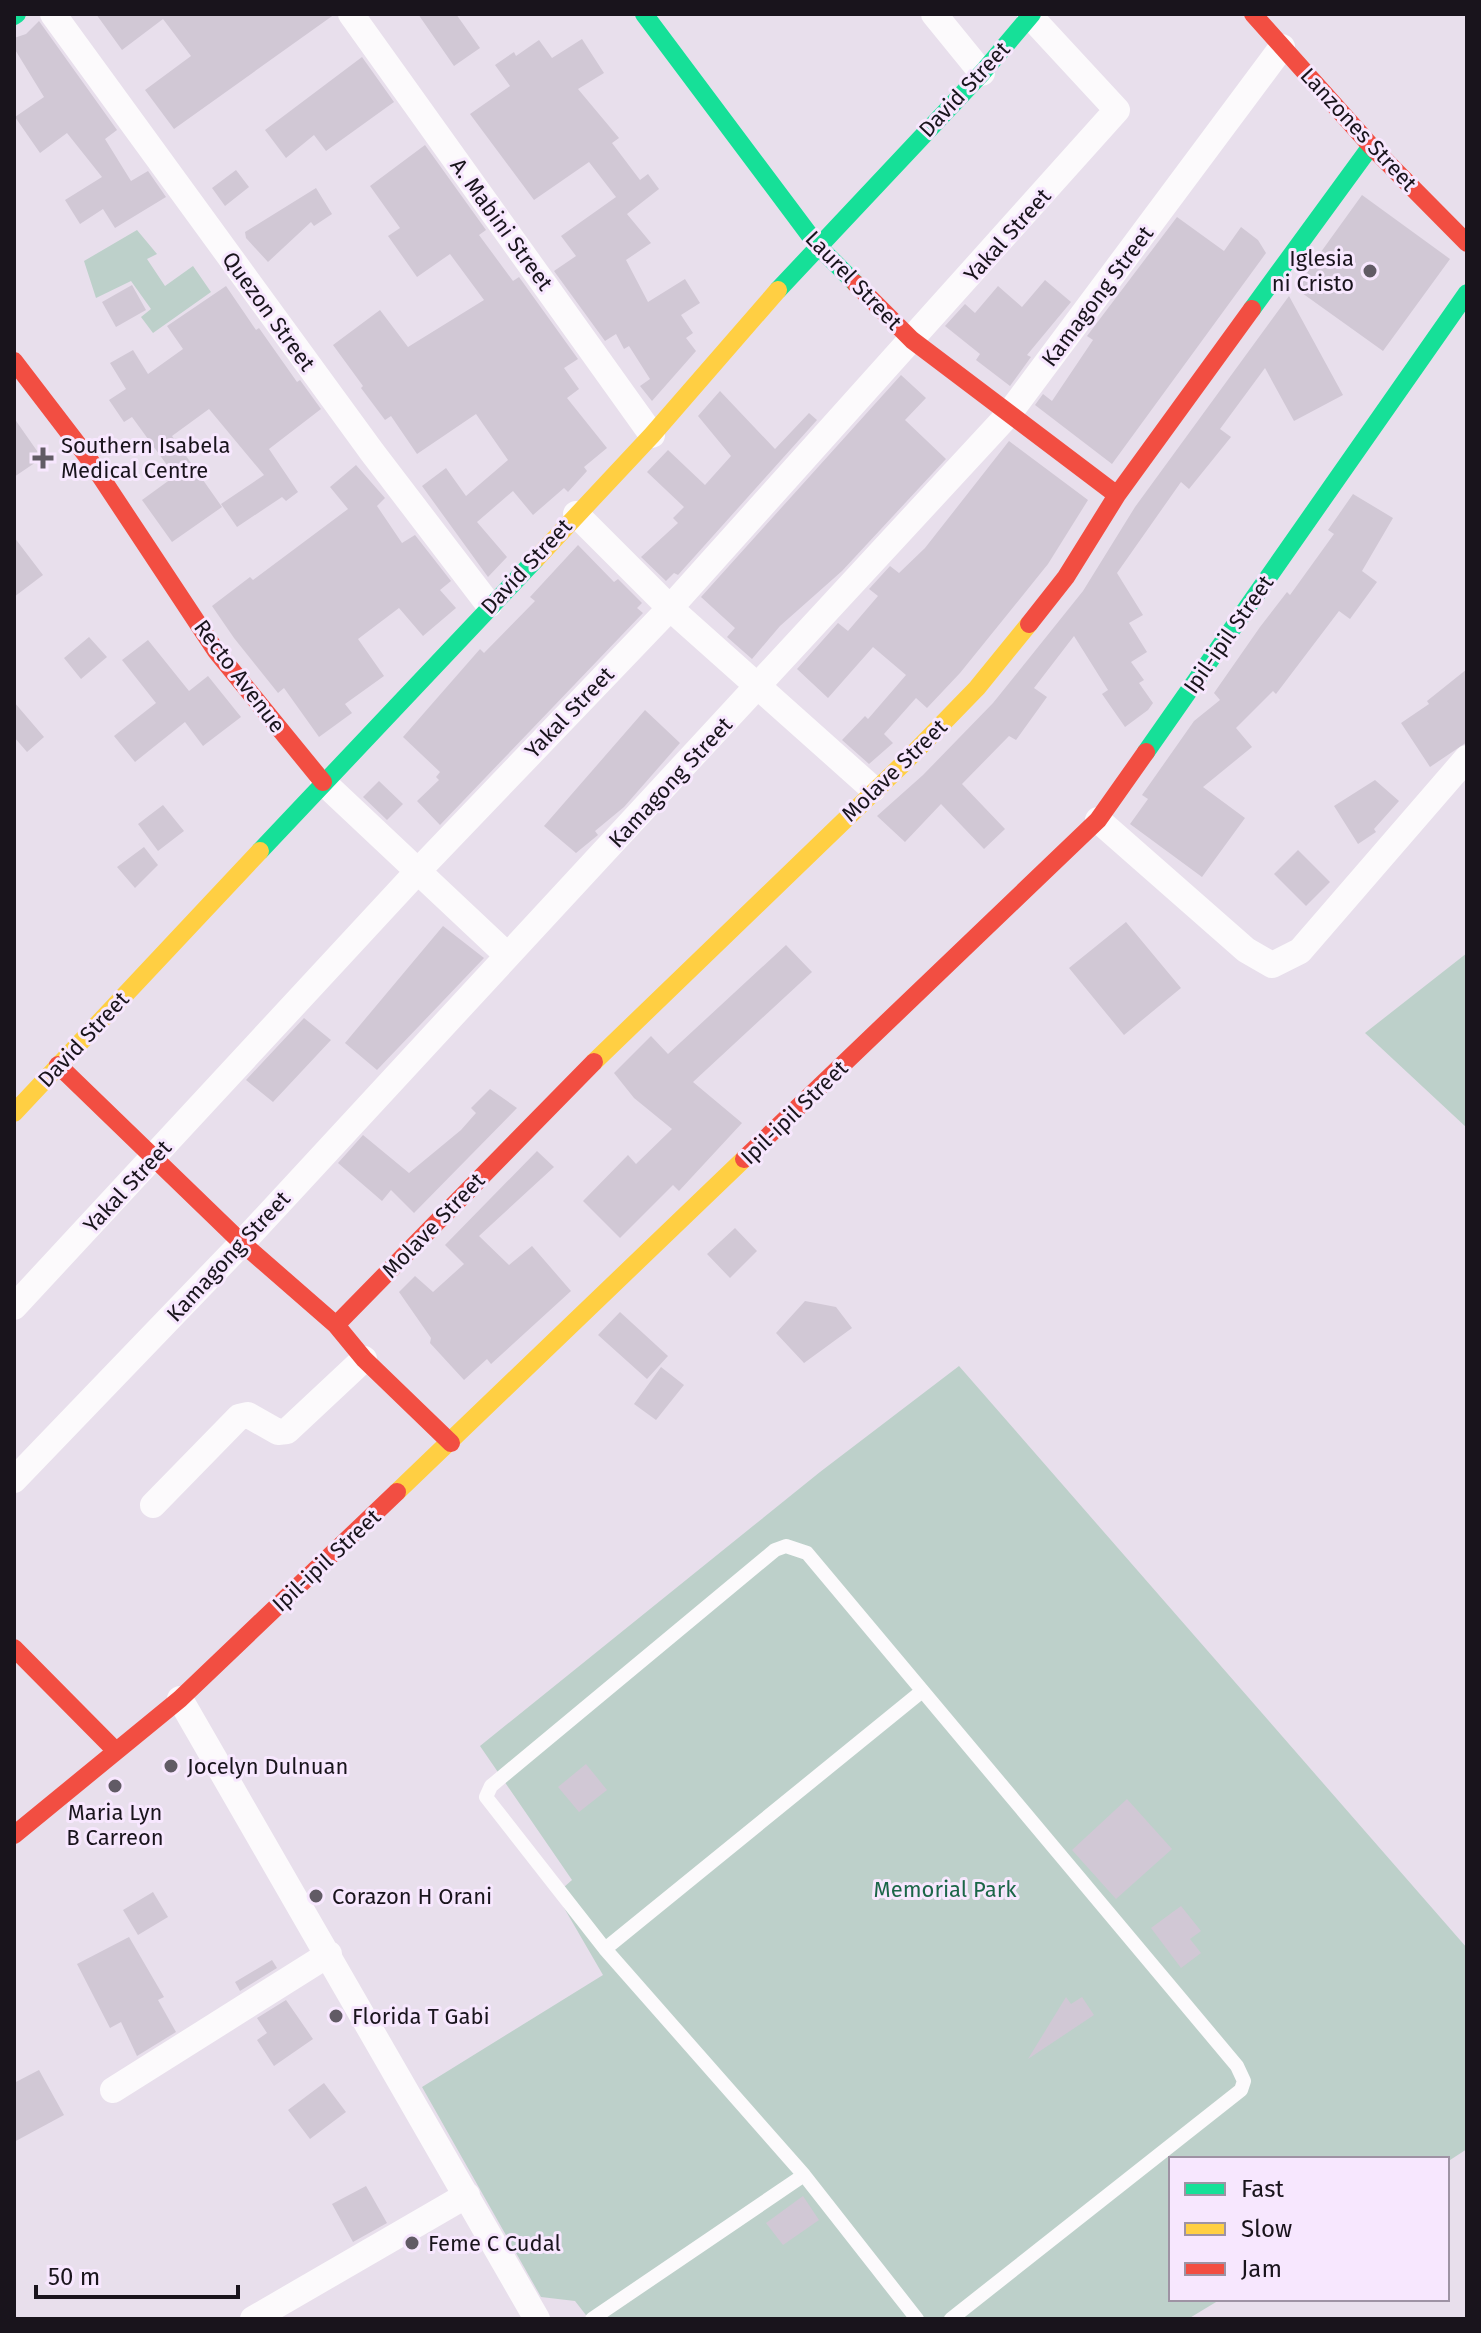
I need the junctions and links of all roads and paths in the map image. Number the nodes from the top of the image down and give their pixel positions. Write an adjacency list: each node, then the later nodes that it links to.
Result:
1 (53, 14): 19 (street, Quezon Street)
2 (351, 14): 16 (street, A. Mabini Street)
3 (644, 14): 11 (street, Laurel Street)
4 (934, 14): 8 (street)
5 (1253, 14): 7 (street, Lanzones Street)
6 (1031, 15): 8 (street, David Street); 13 (street, Yakal Street)
7 (1282, 47): 9 (street, Lanzones Street); 15 (street, Kamagong Street)
8 (982, 73): 11 (street, David Street)
9 (1371, 146): 10 (street, Lanzones Street); 17 (street, Molave Street)
10 (1467, 243)
11 (817, 245): 13 (street, Laurel Street); 16 (street, David Street)
12 (1467, 293): 25 (street, Ipil-ipil Street)
13 (912, 340): 15 (street, Laurel Street); 20 (street, Yakal Street)
14 (14, 361): 23 (street, Recto Avenue)
15 (1008, 415): 17 (street, Laurel Street); 21 (street, Kamagong Street)
16 (652, 435): 18 (street, David Street)
17 (1117, 495): 24 (street, Molave Street)
18 (576, 514): 19 (street, David Street); 20 (street)
19 (489, 605): 23 (street, David Street)
20 (670, 608): 21 (street); 26 (street, Yakal Street)
21 (759, 686): 24 (street); 27 (street, Kamagong Street)
22 (1467, 758): 25 (street)
23 (323, 782): 26 (street, Recto Avenue); 28 (street, David Street)
24 (873, 789): 33 (street, Molave Street)
25 (1098, 820): 35 (street, Ipil-ipil Street)
26 (418, 871): 27 (street, Recto Avenue); 30 (street, Yakal Street)
27 (507, 955): 31 (street, Kamagong Street)
28 (58, 1065): 29 (street, David Street); 30 (street)
29 (14, 1113)
30 (155, 1157): 31 (street); 32 (street, Yakal Street)
31 (242, 1243): 33 (street); 36 (street, Kamagong Street)
32 (14, 1307)
33 (336, 1325): 34 (street)
34 (364, 1359): 35 (street); 37 (street)
35 (451, 1443): 40 (street, Ipil-ipil Street)
36 (14, 1480)
37 (153, 1505)
38 (14, 1648): 41 (street)
39 (921, 1692): 43 (lane); 43 (lane); 52 (lane)
40 (180, 1699): 41 (street, Ipil-ipil Street); 44 (street)
41 (114, 1749): 42 (street, Ipil-ipil Street)
42 (14, 1835)
43 (605, 1949): 46 (lane)
44 (329, 1954): 45 (street); 47 (street)
45 (113, 2090)
46 (804, 2175): 50 (lane); 51 (lane)
47 (467, 2195): 48 (street); 49 (street)
48 (253, 2319)
49 (537, 2319)
50 (592, 2319)
51 (917, 2319)
52 (951, 2319)

